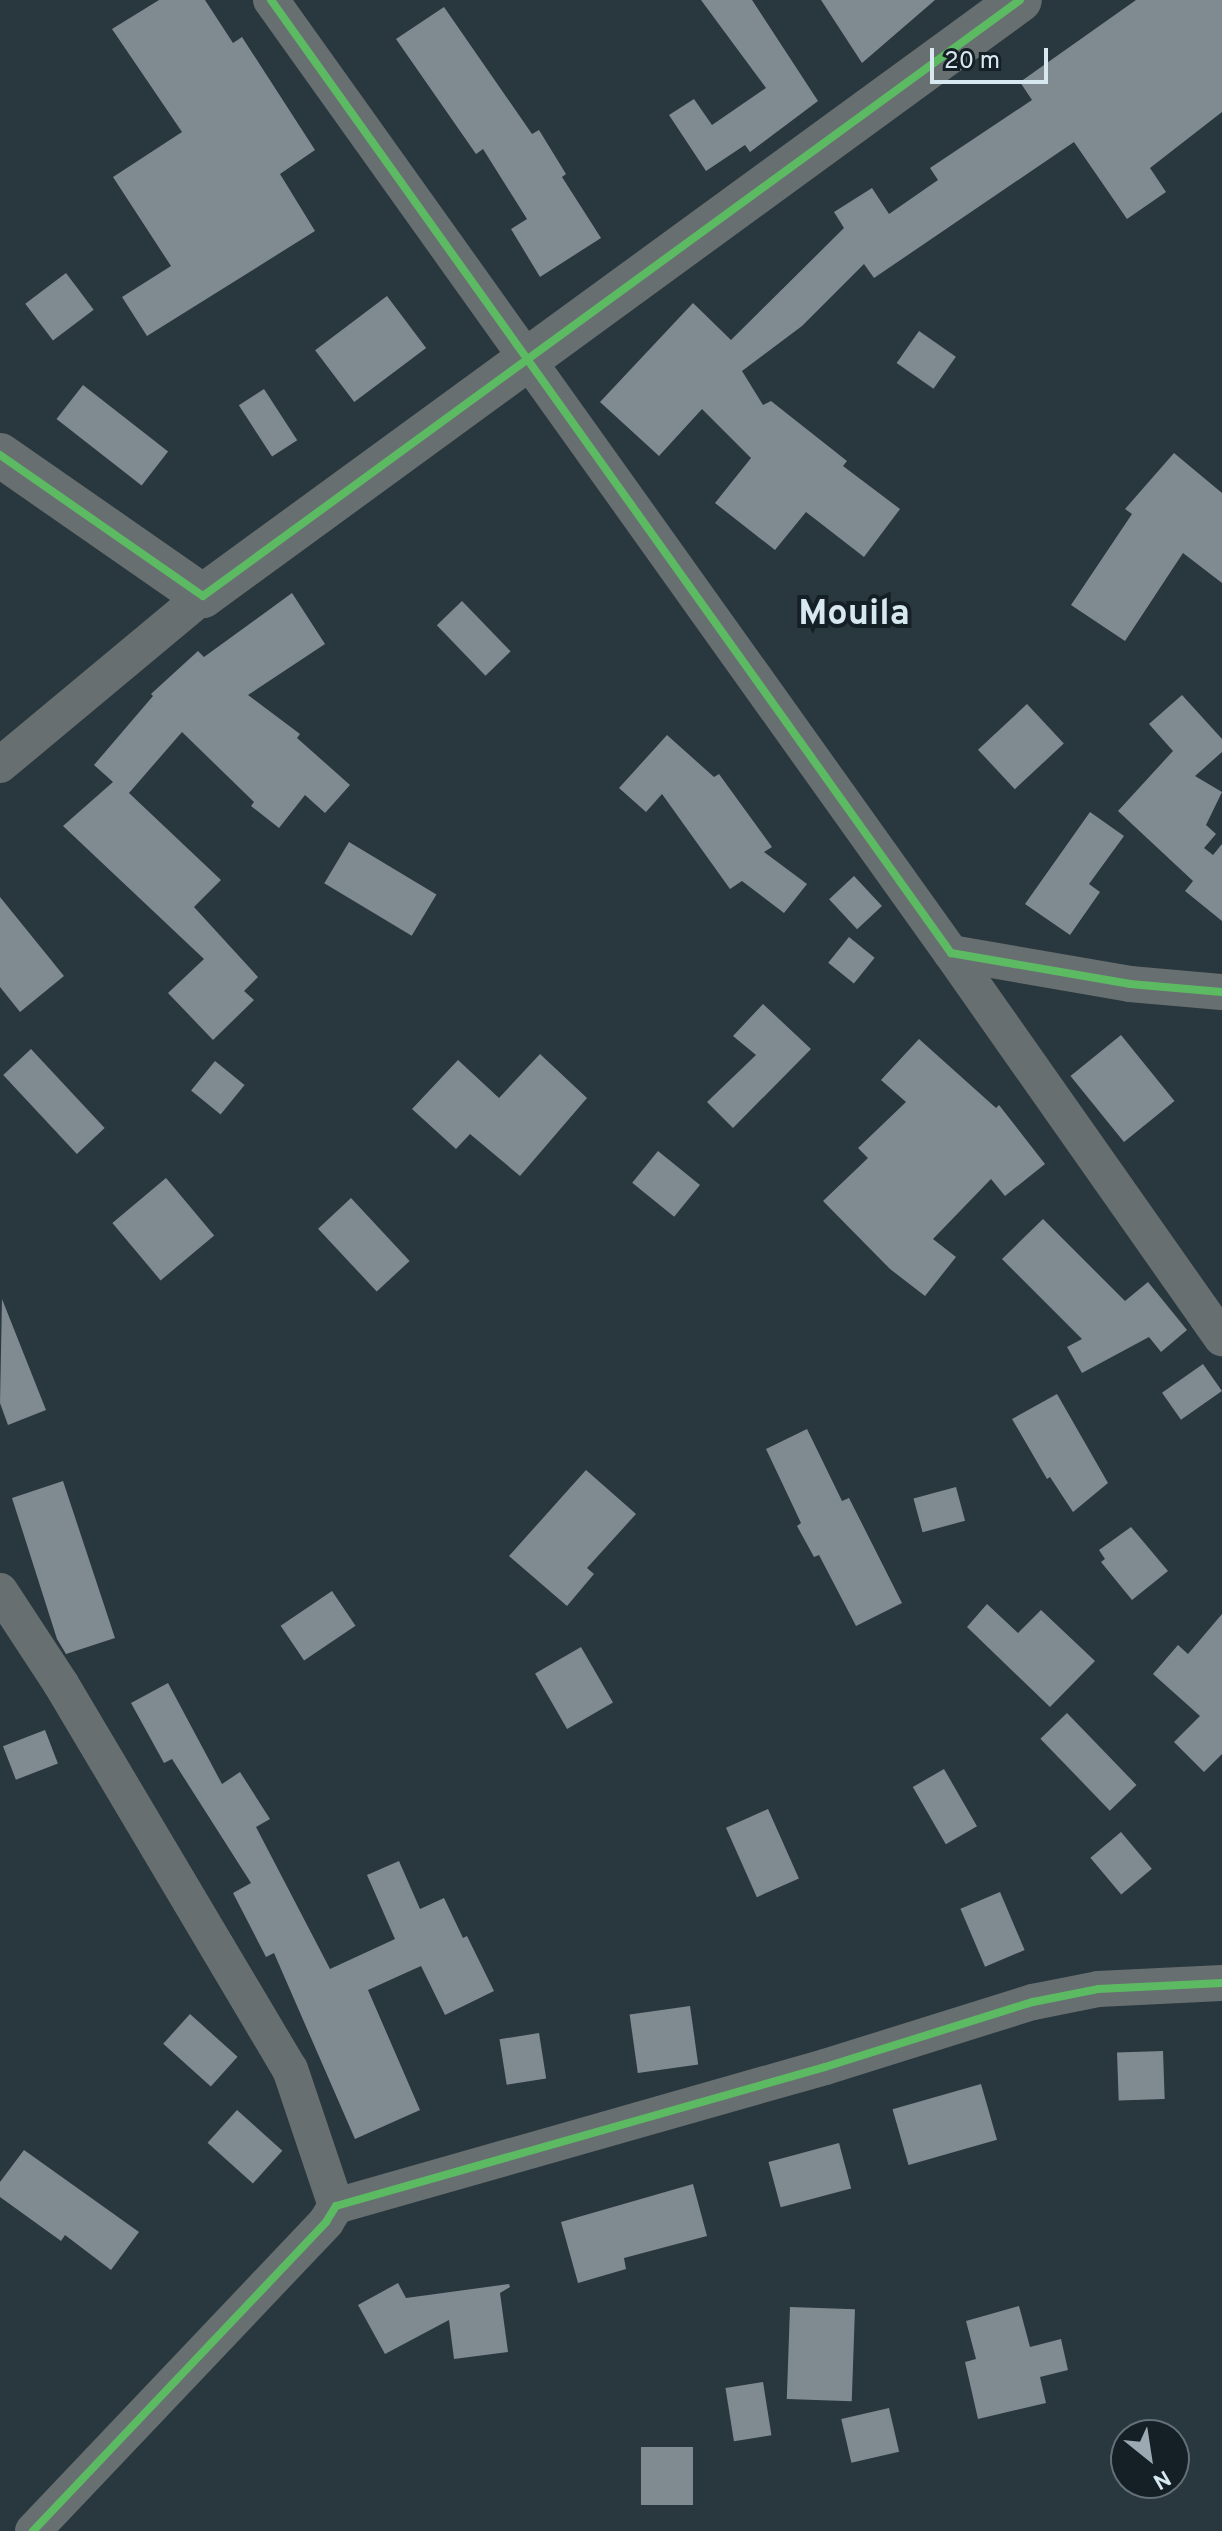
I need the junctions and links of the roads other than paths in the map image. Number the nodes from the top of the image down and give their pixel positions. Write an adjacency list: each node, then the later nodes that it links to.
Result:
1 (271, 0): 3 (street)
2 (1020, 0): 3 (street)
3 (529, 360): 5 (street); 7 (street)
4 (0, 455): 5 (street)
5 (203, 596): 6 (street)
6 (0, 765)
7 (951, 953): 8 (street); 9 (street)
8 (1222, 992)
9 (1222, 1338)
10 (0, 1591): 12 (street)
11 (1222, 1983): 12 (street)
12 (336, 2206): 13 (street)
13 (33, 2531)

